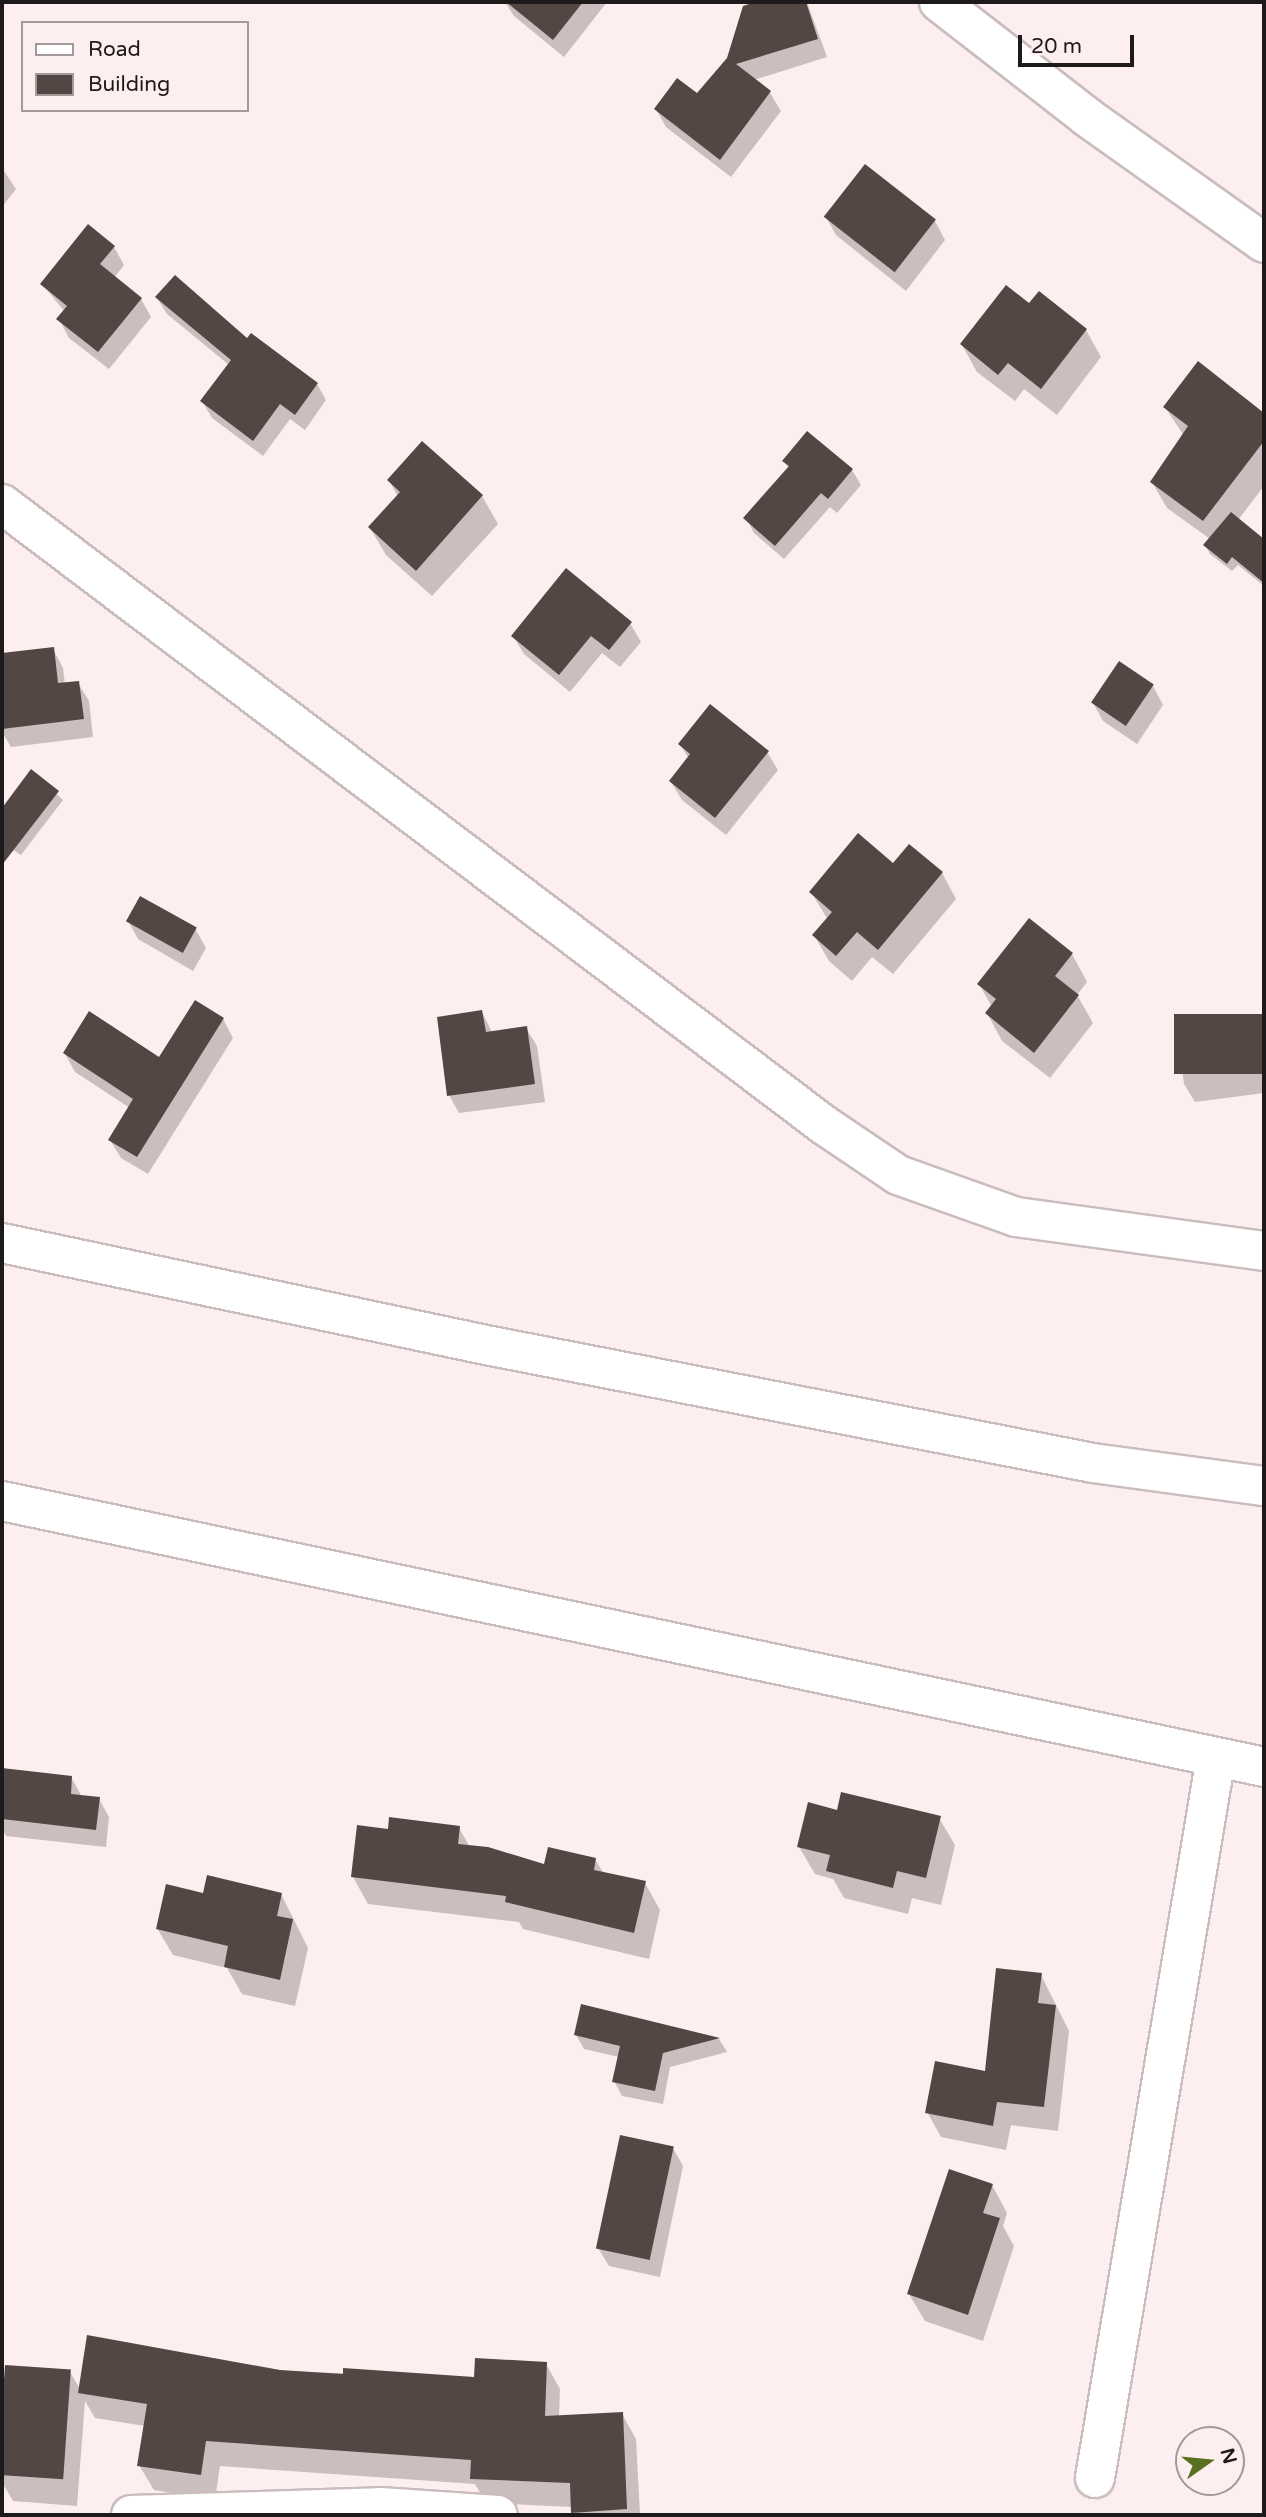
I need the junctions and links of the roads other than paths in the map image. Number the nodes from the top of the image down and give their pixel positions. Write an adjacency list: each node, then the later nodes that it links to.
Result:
1 (939, 2): 2 (street)
2 (1264, 243)
3 (2, 503): 5 (street)
4 (2, 1243): 6 (street)
5 (1264, 1251)
6 (1264, 1486)
7 (2, 1501): 8 (street)
8 (1216, 1757): 9 (street); 10 (street)
9 (1264, 1767)
10 (1095, 2477)
11 (380, 2511): 12 (street); 13 (street)
12 (131, 2515)
13 (498, 2515)

